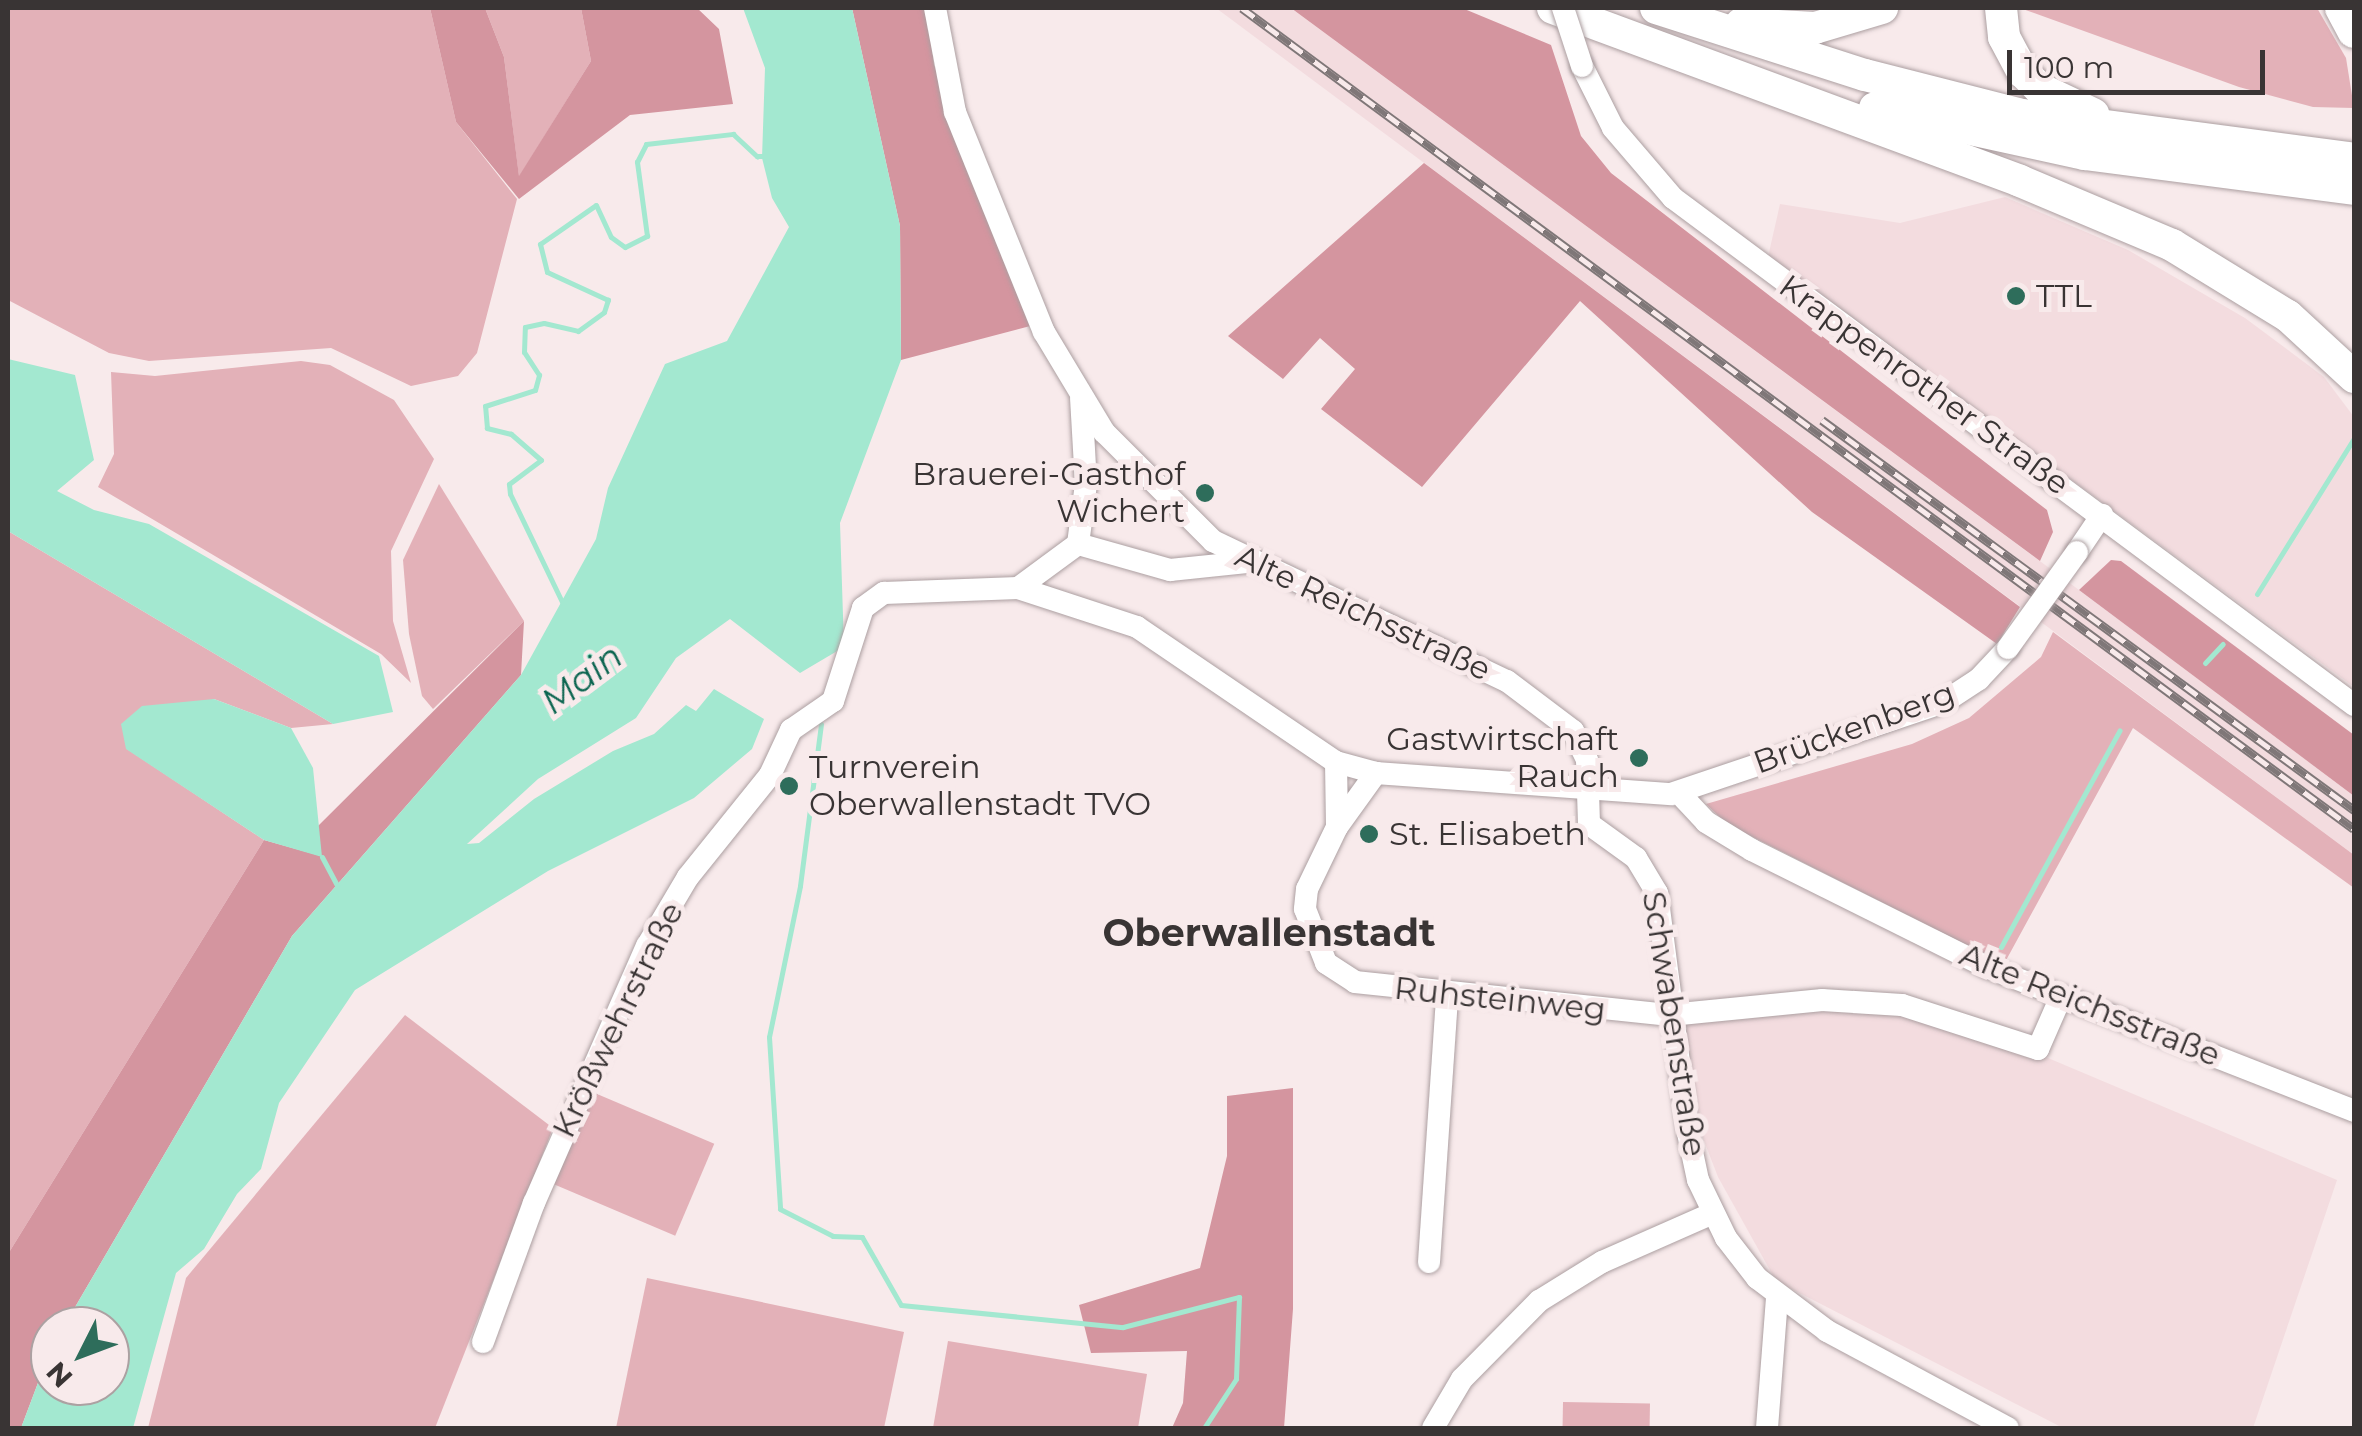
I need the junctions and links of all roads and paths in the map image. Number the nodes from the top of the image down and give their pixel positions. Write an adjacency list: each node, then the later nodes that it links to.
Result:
1 (936, 8): 14 (street, Alte Reichsstraße)
2 (1553, 8): 10 (highway)
3 (1563, 8): 15 (street, Krappenrother Straße, bridge)
4 (1656, 8): 11 (highway)
5 (1666, 8): 6 (highway)
6 (1882, 8)
7 (2001, 8): 11 (highway)
8 (2341, 8): 9 (highway)
9 (2354, 32)
10 (1720, 67): 12 (highway); 13 (highway)
11 (2149, 135): 12 (highway)
12 (2347, 173)
13 (2354, 377)
14 (1081, 397): 16 (street); 17 (street, Alte Reichsstraße)
15 (2102, 515): 19 (street, Krappenrother Straße); 23 (street, Brückenberg, bridge)
16 (1078, 544): 17 (street); 18 (street)
17 (1247, 562): 22 (street, Alte Reichsstraße)
18 (1018, 588): 20 (street, Krößwehrstraße); 32 (street, Krößwehrstraße)
19 (2354, 704)
20 (1336, 762): 21 (street, Krößwehrstraße); 24 (street)
21 (1376, 773): 22 (street, Krößwehrstraße); 24 (street)
22 (1586, 788): 23 (street, Brückenberg); 27 (street, Schwabenstraße)
23 (1680, 794): 26 (street, Alte Reichsstraße)
24 (1337, 827): 25 (street, Ruhsteinweg)
25 (1447, 996): 27 (street, Ruhsteinweg); 30 (street)
26 (2060, 999): 27 (street, Ruhsteinweg); 28 (street, Alte Reichsstraße)
27 (1670, 1016): 29 (street, Schwabenstraße)
28 (2354, 1111)
29 (1712, 1214): 31 (street, Schwabenstraße); 33 (street)
30 (1428, 1262)
31 (1777, 1296): 34 (street); 35 (street, Schwabenstraße)
32 (483, 1342)
33 (1432, 1428)
34 (1766, 1428)
35 (2008, 1428)

